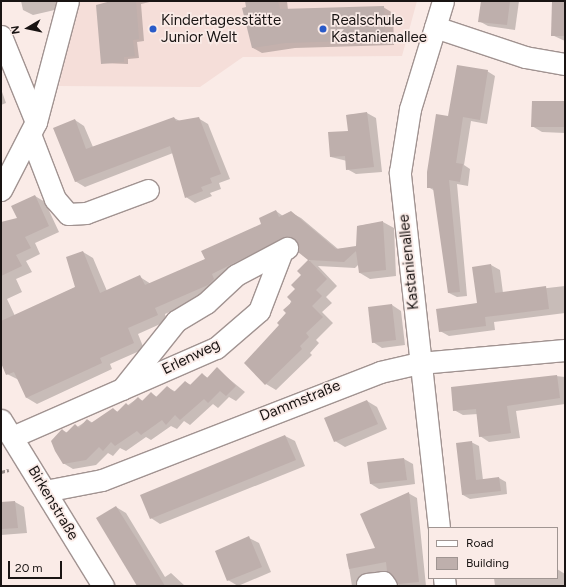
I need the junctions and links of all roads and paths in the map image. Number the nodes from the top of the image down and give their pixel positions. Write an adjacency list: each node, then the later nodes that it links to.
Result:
1 (68, 1): 6 (street)
2 (443, 1): 3 (street, Kastanienallee)
3 (435, 27): 5 (street); 10 (street, Kastanienallee)
4 (1, 36): 6 (street)
5 (565, 64)
6 (33, 128): 7 (street); 8 (street)
7 (1, 190)
8 (148, 190)
9 (565, 350): 10 (street, Dammstraße)
10 (419, 363): 15 (street, Dammstraße); 16 (street, Kastanienallee)
11 (122, 389): 11 (street, Erlenweg); 12 (street, Erlenweg)
12 (6, 429): 15 (street, Birkenstraße)
13 (8, 471): 14 (path)
14 (1, 472)
15 (45, 491): 17 (street, Birkenstraße)
16 (438, 527)
17 (103, 586)

